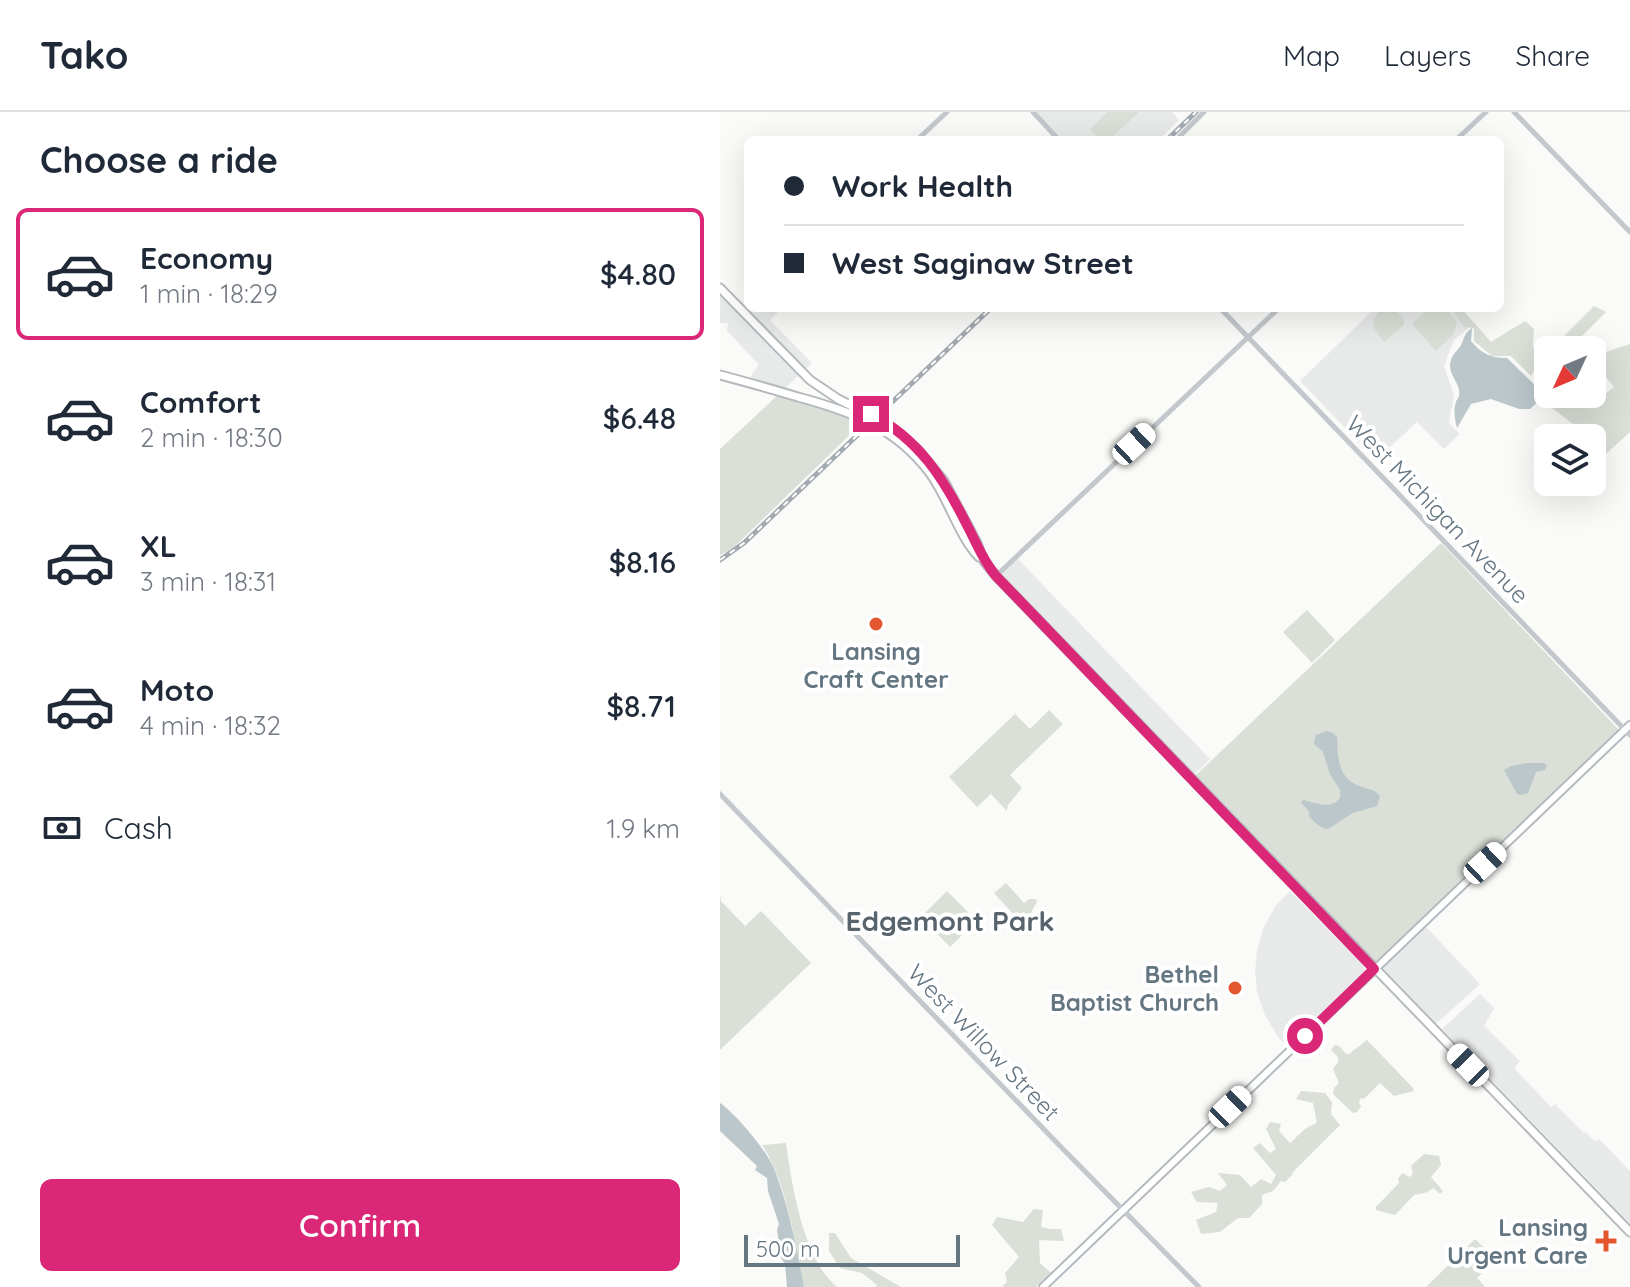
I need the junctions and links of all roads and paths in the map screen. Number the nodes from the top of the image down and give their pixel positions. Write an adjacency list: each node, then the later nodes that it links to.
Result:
1 (947, 112): 6 (street)
2 (1033, 112): 7 (street)
3 (1204, 112): 8 (street)
4 (1486, 112): 9 (street)
5 (1514, 112): 10 (street)
6 (921, 136)
7 (1055, 136)
8 (1180, 136)
9 (1460, 136)
10 (1630, 232)
11 (720, 288): 12 (main road)
12 (744, 306)
13 (749, 312): 18 (main road)
14 (1224, 312): 16 (street, West Michigan Avenue)
15 (1275, 312): 16 (street)
16 (1248, 337): 19 (street); 20 (street, West Michigan Avenue)
17 (720, 375): 18 (main road)
18 (984, 561): 19 (main road)
19 (996, 576): 22 (main road)
20 (1628, 730): 22 (main road)
21 (720, 794): 23 (street, West Willow Street)
22 (1374, 969): 23 (main road); 24 (main road)
23 (1123, 1210): 25 (main road); 26 (street, West Willow Street)
24 (1630, 1232)
25 (1043, 1287)
26 (1199, 1287)

